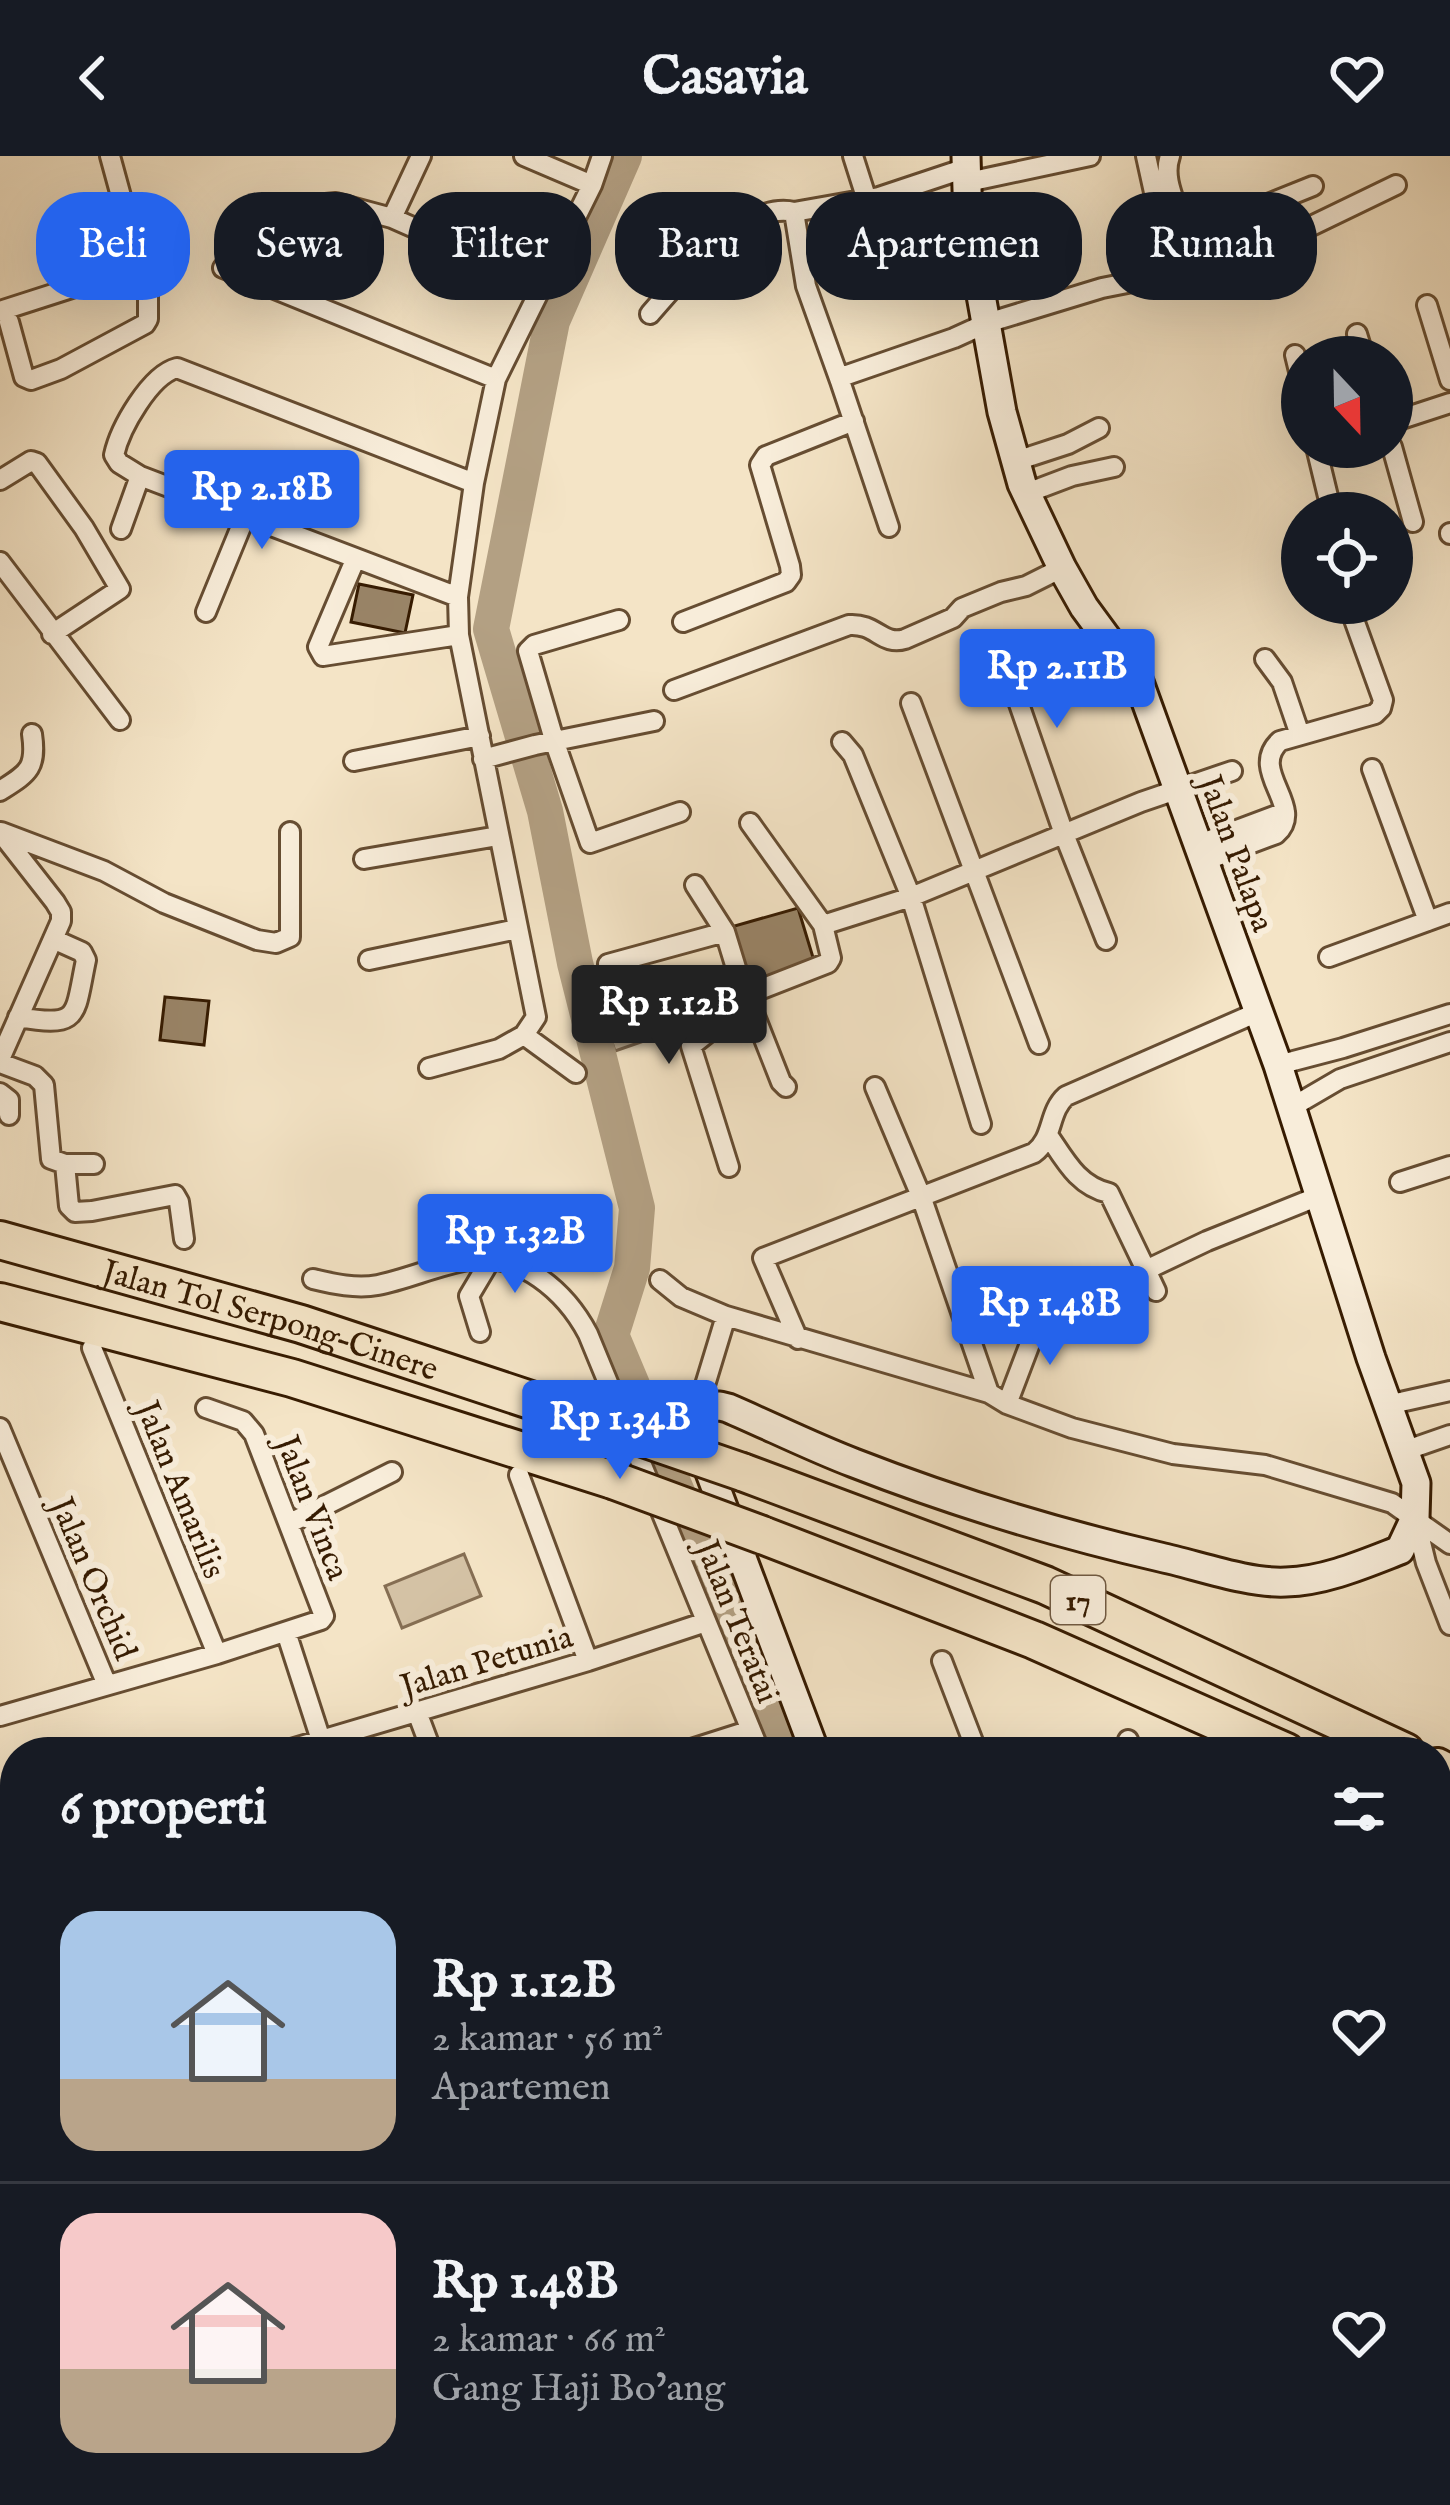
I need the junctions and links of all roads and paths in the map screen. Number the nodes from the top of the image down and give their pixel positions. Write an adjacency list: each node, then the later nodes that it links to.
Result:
1 (110, 156): 13 (street)
2 (421, 156): 23 (street)
3 (524, 156): 10 (street)
4 (602, 156): 10 (street)
5 (853, 156): 15 (street)
6 (1090, 156): 9 (street)
7 (1146, 156): 17 (street)
8 (1170, 156): 18 (street)
9 (966, 169): 16 (street); 34 (street, Jalan Palapa)
10 (592, 185): 14 (street)
11 (1396, 185): 24 (street)
12 (1312, 186): 19 (street)
13 (120, 192)
14 (589, 192)
15 (864, 192)
16 (893, 192)
17 (1156, 192)
18 (1172, 192)
19 (1297, 192)
20 (806, 210): 21 (street)
21 (794, 212): 32 (street); 37 (street)
22 (384, 216): 23 (street)
23 (392, 218): 25 (street)
24 (1317, 223)
25 (408, 225)
26 (1106, 287): 34 (street)
27 (48, 300): 33 (street)
28 (148, 300): 33 (street)
29 (302, 300): 35 (street)
30 (536, 300): 35 (street)
31 (1427, 305): 36 (street)
32 (650, 314)
33 (5, 316)
34 (987, 323): 37 (street); 42 (street, Jalan Palapa)
35 (496, 379): 46 (street)
36 (1450, 380)
37 (840, 381): 40 (street)
38 (1450, 403): 39 (street)
39 (1413, 415)
40 (854, 421): 49 (street); 57 (street)
41 (1099, 428): 42 (street)
42 (1016, 461): 47 (street, Jalan Palapa)
43 (1114, 467): 47 (street)
44 (140, 476): 46 (street); 48 (street); 50 (street)
45 (0, 480): 59 (street)
46 (474, 483): 54 (street)
47 (1027, 493): 52 (street, Jalan Palapa)
48 (245, 517): 51 (street); 55 (street)
49 (889, 527)
50 (121, 530)
51 (355, 560): 54 (street); 60 (street)
52 (1062, 568): 63 (street); 76 (street, Jalan Palapa)
53 (2, 570): 59 (street)
54 (458, 597): 60 (street)
55 (206, 612)
56 (620, 620): 71 (street)
57 (683, 622)
58 (1356, 624): 68 (street)
59 (52, 634): 65 (street)
60 (459, 635): 69 (street)
61 (999, 646): 82 (street)
62 (1265, 659): 68 (street)
63 (674, 690)
64 (911, 704): 86 (street)
65 (120, 719)
66 (654, 721): 71 (street)
67 (32, 734): 77 (street)
68 (1300, 735): 84 (street)
69 (480, 736): 72 (street); 73 (street)
70 (842, 742): 88 (street)
71 (545, 744): 72 (street); 78 (street)
72 (483, 759): 83 (street)
73 (355, 761)
74 (1372, 769): 90 (street)
75 (1232, 771): 76 (street)
76 (1175, 789): 82 (street); 84 (street, Jalan Palapa)
77 (0, 791)
78 (680, 812)
79 (751, 823): 91 (street)
80 (0, 832): 81 (street); 94 (street)
81 (290, 832)
82 (1064, 834): 86 (street); 95 (street)
83 (497, 836): 85 (street); 92 (street)
84 (1201, 853): 100 (street, Jalan Palapa)
85 (364, 859)
86 (972, 871): 88 (street); 105 (street)
87 (694, 885): 93 (street)
88 (911, 897): 91 (street); 117 (street)
89 (1450, 913): 90 (street)
90 (1428, 922): 96 (street)
91 (824, 925): 99 (street)
92 (517, 929): 97 (street); 103 (street)
93 (725, 932): 98 (street); 99 (street)
94 (53, 939): 102 (street); 102 (street)
95 (1106, 940)
96 (1330, 956)
97 (369, 960)
98 (608, 964)
99 (746, 994): 112 (street); 121 (street)
100 (1258, 1012): 108 (street, Jalan Palapa); 118 (street)
101 (1450, 1014): 106 (street)
102 (17, 1017): 107 (street)
103 (524, 1035): 109 (street); 110 (street)
104 (1450, 1042): 111 (street)
105 (1040, 1044)
106 (1322, 1054): 108 (street); 111 (street)
107 (0, 1061): 119 (street)
108 (1278, 1065): 115 (street, Jalan Palapa)
109 (429, 1068)
110 (576, 1072)
111 (1332, 1083): 115 (street)
112 (786, 1087)
113 (875, 1087): 124 (street)
114 (0, 1093): 116 (street)
115 (1292, 1107): 125 (street, Jalan Palapa)
116 (9, 1115)
117 (981, 1124)
118 (1048, 1135): 124 (street); 129 (street)
119 (65, 1164): 120 (street); 126 (street)
120 (94, 1164)
121 (729, 1166)
122 (1450, 1166): 123 (street)
123 (1400, 1182)
124 (921, 1196): 137 (street); 140 (street)
125 (1319, 1196): 129 (street); 142 (street, Jalan Palapa)
126 (184, 1239)
127 (0, 1240): 171 (highway, Jalan Tol Serpong–Cinere / 17, bridge)
128 (491, 1259): 130 (street); 136 (street); 153 (street, Jalan Teratai)
129 (1145, 1270): 132 (street)
130 (313, 1279)
131 (660, 1280): 135 (street)
132 (1156, 1291)
133 (0, 1302): 170 (highway, Jalan Tol Serpong–Cinere / 17, bridge)
134 (1042, 1312): 141 (street)
135 (725, 1316): 137 (street); 144 (street)
136 (480, 1332)
137 (798, 1339): 140 (street)
138 (92, 1348): 156 (street, Jalan Amarilis)
139 (1450, 1391): 142 (street)
140 (989, 1393): 141 (street)
141 (1007, 1404): 150 (street)
142 (1388, 1406): 147 (street, Jalan Palapa)
143 (206, 1408): 151 (street, Jalan Vinca)
144 (698, 1408): 150 (street); 168 (street)
145 (0, 1428): 159 (street, Jalan Orchid)
146 (1450, 1435): 147 (street)
147 (1404, 1451): 150 (street, Jalan Palapa)
148 (392, 1472): 151 (street)
149 (519, 1475): 157 (street)
150 (1415, 1518): 152 (street); 154 (street)
151 (290, 1523): 155 (street, Jalan Vinca)
152 (1450, 1544)
153 (706, 1622): 157 (street, Jalan Petunia); 162 (street, Jalan Teratai)
154 (1450, 1625)
155 (286, 1632): 156 (street); 163 (street)
156 (218, 1654): 159 (street)
157 (587, 1661): 160 (street, Jalan Petunia)
158 (942, 1661): 169 (street)
159 (107, 1685): 161 (street)
160 (417, 1712): 164 (street, Jalan Petunia); 165 (street)
161 (0, 1716)
162 (751, 1730): 166 (street); 167 (street, Jalan Teratai)
163 (319, 1737)
164 (330, 1737)
165 (426, 1737)
166 (729, 1737)
167 (754, 1737)
168 (809, 1737)
169 (971, 1737)
170 (1252, 1737)
171 (1373, 1737)

